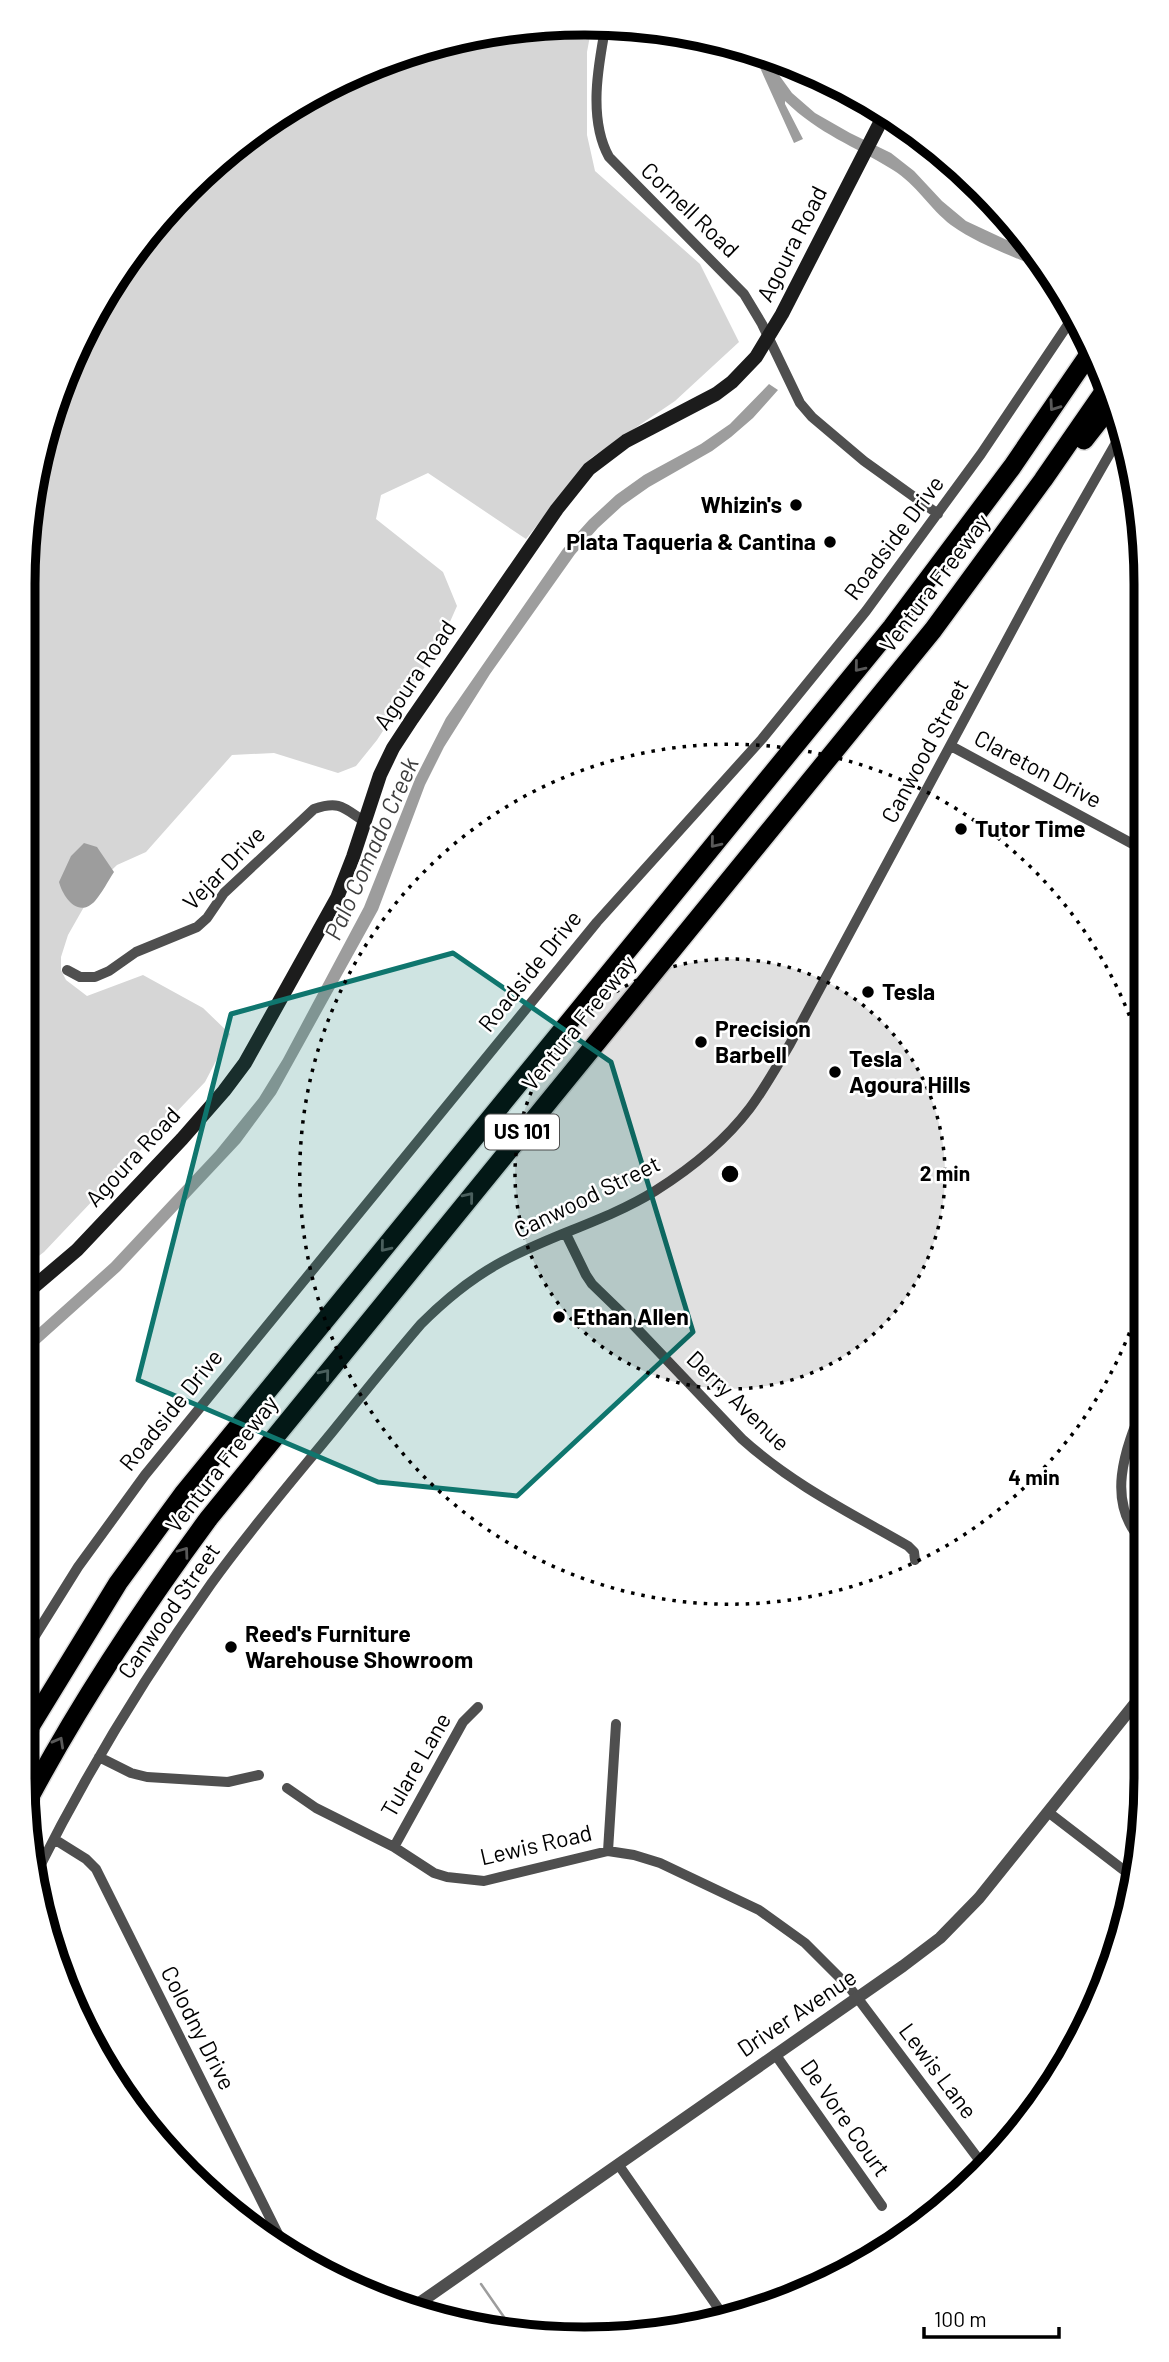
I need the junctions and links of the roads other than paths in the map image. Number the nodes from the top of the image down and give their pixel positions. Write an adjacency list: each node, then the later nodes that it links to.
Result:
1 (604, 36): 4 (street, Cornell Road)
2 (880, 122): 4 (main road, Agoura Road)
3 (1068, 325): 10 (street, Roadside Drive)
4 (768, 337): 10 (street, Cornell Road); 12 (main road, Agoura Road)
5 (1085, 360): 20 (highway, Ventura Freeway / US 101, one-way to 20)
6 (1101, 397): 9 (highway, Ventura Freeway / US 101)
7 (1106, 412): 9 (highway)
8 (1115, 444): 11 (street, Canwood Street)
9 (1044, 480): 29 (highway, Ventura Freeway / US 101, one-way to 9)
10 (938, 514): 21 (street, Roadside Drive)
11 (951, 746): 13 (street, Clareton Drive); 15 (street, Canwood Street)
12 (365, 822): 14 (street, Vejar Drive); 16 (main road, Agoura Road)
13 (1134, 845)
14 (68, 970)
15 (566, 1234): 19 (street, Derry Avenue); 27 (street, Canwood Street)
16 (35, 1286)
17 (1134, 1429): 18 (street)
18 (1134, 1531)
19 (915, 1560)
20 (118, 1583): 22 (highway); 25 (highway, Ventura Freeway / US 101)
21 (35, 1636)
22 (35, 1693)
23 (1134, 1705): 31 (street, Driver Avenue)
24 (478, 1707): 33 (street, Tulare Lane)
25 (35, 1718)
26 (616, 1724): 34 (street)
27 (99, 1757): 28 (street); 32 (street, Canwood Street)
28 (259, 1775)
29 (35, 1786)
30 (287, 1788): 33 (street, Lewis Road)
31 (1048, 1812): 36 (street); 37 (street, Driver Avenue)
32 (54, 1839): 35 (street, Canwood Street); 42 (street, Colodny Drive)
33 (394, 1847): 34 (street, Lewis Road)
34 (608, 1851): 37 (street, Lewis Road)
35 (42, 1862)
36 (1125, 1871)
37 (857, 1997): 38 (street, Driver Avenue); 39 (street, Lewis Lane)
38 (775, 2054): 40 (street, Driver Avenue); 41 (street, De Vore Court)
39 (979, 2160)
40 (618, 2164): 43 (street, Driver Avenue); 44 (street)
41 (882, 2206)
42 (277, 2233)
43 (421, 2302)
44 (719, 2310)

